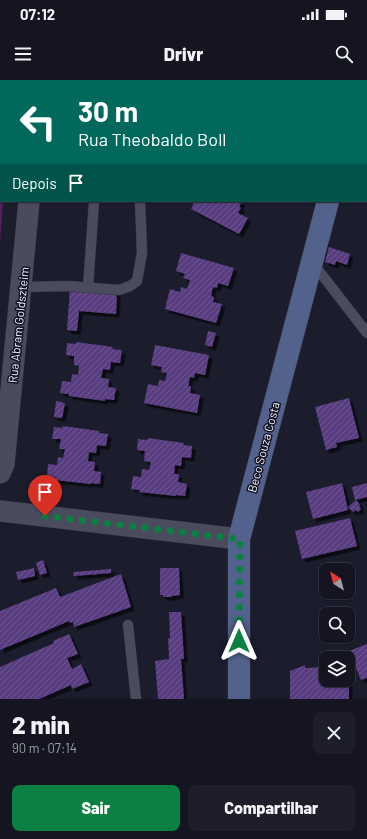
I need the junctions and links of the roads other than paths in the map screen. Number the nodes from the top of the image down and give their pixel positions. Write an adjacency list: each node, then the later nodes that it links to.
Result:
1 (29, 202): 6 (street, Rua Abram Goldszteim)
2 (94, 202): 7 (lane)
3 (140, 202): 7 (lane)
4 (328, 202): 5 (street, Beco Souza Costa)
5 (312, 262): 8 (lane); 11 (street, Beco Souza Costa)
6 (22, 287): 7 (lane); 9 (street, Rua Abram Goldszteim)
7 (88, 288)
8 (367, 333)
9 (0, 473)
10 (0, 511): 11 (street)
11 (240, 539): 14 (street, Beco Souza Costa)
12 (128, 625): 13 (lane)
13 (136, 699)
14 (239, 699)

